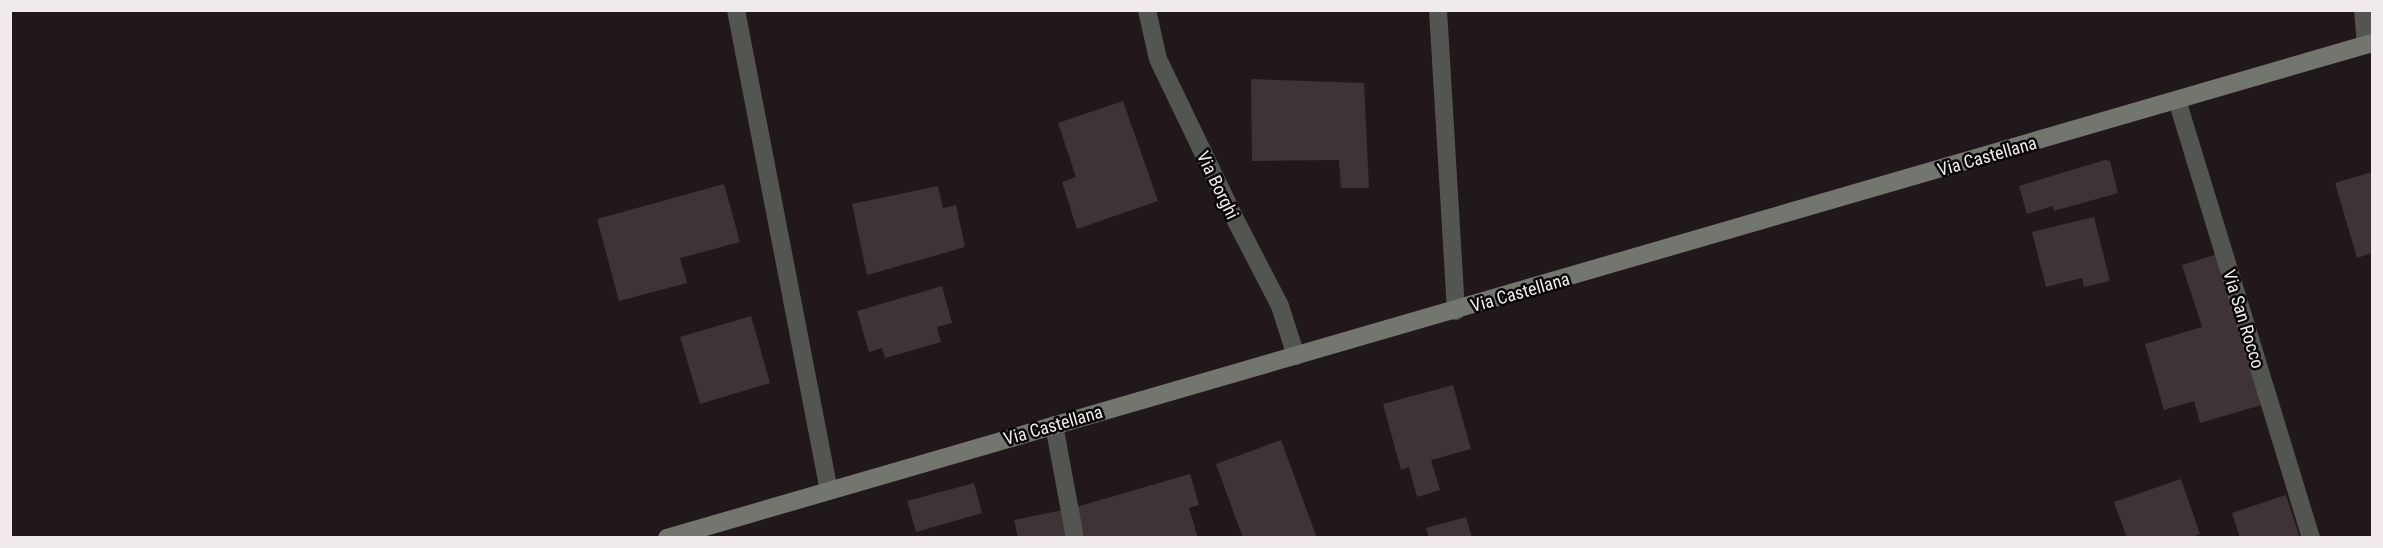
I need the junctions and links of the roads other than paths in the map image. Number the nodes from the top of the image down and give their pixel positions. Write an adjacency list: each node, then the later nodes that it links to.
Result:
1 (736, 10): 10 (street)
2 (1147, 10): 8 (street, Via Borghi)
3 (1438, 10): 7 (street)
4 (2363, 10): 5 (street)
5 (2369, 44): 6 (main road, Via Castellana)
6 (2177, 100): 7 (main road, Via Castellana); 13 (street, Via San Rocco)
7 (1456, 310): 8 (main road, Via Castellana)
8 (1296, 356): 9 (main road, Via Castellana)
9 (1054, 424): 10 (main road, Via Castellana); 12 (street)
10 (829, 491): 11 (main road, Via Castellana)
11 (667, 537)
12 (1075, 537)
13 (2311, 537)

